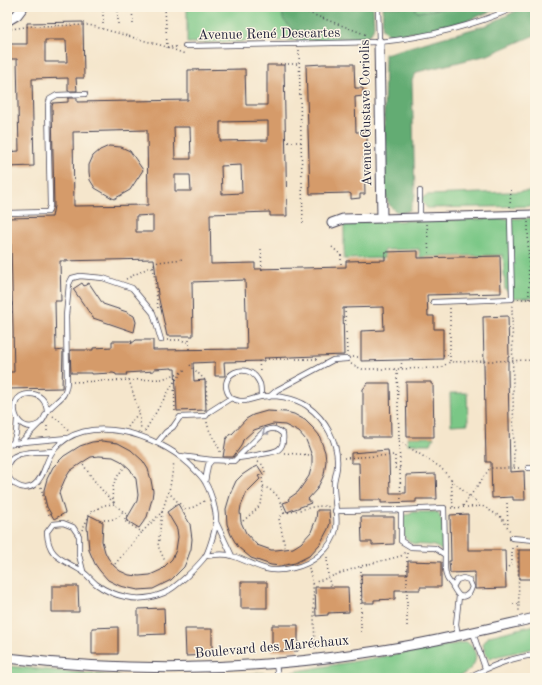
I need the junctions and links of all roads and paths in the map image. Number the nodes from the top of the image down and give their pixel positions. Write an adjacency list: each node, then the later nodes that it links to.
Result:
1 (23, 7): 9 (street)
2 (103, 7): 11 (path)
3 (118, 7): 12 (path)
4 (132, 7): 10 (path)
5 (165, 7): 17 (path)
6 (293, 7): 14 (path)
7 (378, 7): 14 (lane, Avenue Gustave Coriolis)
8 (516, 7): 14 (lane, Avenue René Descartes)
9 (7, 21)
10 (133, 24)
11 (103, 25)
12 (118, 25)
13 (7, 30): 17 (path)
14 (379, 42): 15 (lane, Avenue René Descartes); 29 (street, Avenue Gustave Coriolis)
15 (299, 44): 16 (lane, Avenue René Descartes); 19 (path)
16 (185, 46): 17 (path)
17 (167, 47)
18 (280, 64): 19 (path)
19 (299, 64): 22 (path)
20 (85, 94): 25 (lane)
21 (288, 142): 22 (path)
22 (301, 142): 31 (path)
23 (511, 187): 27 (path)
24 (420, 191): 28 (lane)
25 (7, 213)
26 (531, 214): 27 (street); 43 (path)
27 (510, 215): 28 (street); 42 (lane)
28 (424, 217): 29 (street); 34 (path)
29 (382, 218): 30 (street)
30 (332, 223)
31 (303, 224)
32 (332, 247): 38 (path)
33 (261, 249): 40 (path)
34 (429, 255)
35 (156, 259): 37 (path)
36 (183, 259): 37 (path)
37 (156, 262): 39 (path)
38 (341, 267)
39 (153, 268): 41 (path); 50 (path)
40 (262, 271)
41 (117, 283): 52 (lane); 70 (lane)
42 (512, 299): 43 (path); 45 (lane); 62 (path)
43 (529, 299): 44 (path)
44 (535, 299)
45 (450, 301): 46 (lane); 55 (path)
46 (433, 302)
47 (345, 308): 56 (path)
48 (12, 312): 49 (path)
49 (7, 313)
50 (159, 313)
51 (166, 338): 53 (path)
52 (161, 340)
53 (189, 351)
54 (443, 355): 55 (path)
55 (450, 355): 63 (path)
56 (362, 357)
57 (264, 359): 59 (path)
58 (347, 359): 59 (lane); 66 (path)
59 (333, 360): 73 (lane)
60 (402, 360): 67 (path)
61 (535, 360): 62 (path)
62 (513, 361): 63 (path); 112 (path)
63 (450, 362): 67 (path)
64 (190, 365): 79 (path)
65 (186, 368): 68 (path)
66 (397, 369): 67 (path); 88 (path)
67 (401, 369)
68 (182, 372): 69 (path); 71 (path)
69 (129, 380): 70 (path); 78 (path)
70 (67, 382): 76 (lane)
71 (174, 382): 81 (path); 86 (path)
72 (261, 397): 73 (lane); 74 (lane); 74 (lane)
73 (269, 397): 119 (lane)
74 (231, 398): 79 (lane)
75 (44, 401): 76 (lane); 77 (lane); 80 (lane)
76 (54, 404): 77 (lane)
77 (47, 411): 82 (lane); 85 (path)
78 (139, 412): 84 (path); 86 (path)
79 (207, 415): 81 (lane); 100 (path)
80 (17, 420): 82 (lane); 89 (lane)
81 (176, 421): 91 (lane)
82 (40, 423): 90 (lane)
83 (47, 426): 87 (path)
84 (121, 431): 85 (lane); 86 (lane)
85 (70, 437): 87 (lane); 93 (lane)
86 (142, 437): 91 (lane)
87 (48, 441): 90 (lane)
88 (399, 441): 104 (path); 108 (path)
89 (13, 443): 90 (lane); 92 (lane)
90 (20, 443)
91 (157, 443): 95 (lane)
92 (7, 445)
93 (53, 451): 107 (lane); 107 (lane)
94 (276, 452): 96 (path); 97 (lane); 97 (lane, one-way to 97)
95 (178, 455): 99 (lane); 109 (lane); 111 (path)
96 (310, 455)
97 (238, 458): 100 (lane)
98 (341, 458): 104 (path)
99 (212, 460): 100 (lane); 109 (lane)
100 (221, 461)
101 (257, 461): 110 (path)
102 (83, 464): 115 (path)
103 (126, 466): 115 (path)
104 (400, 468): 118 (path)
105 (528, 468): 106 (lane)
106 (535, 468)
107 (40, 479): 126 (path)
108 (451, 479): 112 (path); 116 (path)
109 (205, 482): 113 (lane)
110 (263, 486): 122 (path); 124 (path)
111 (168, 492): 113 (path); 121 (path)
112 (470, 496): 116 (path); 117 (path)
113 (212, 498): 125 (lane)
114 (506, 503): 127 (path)
115 (115, 504): 120 (path); 129 (path)
116 (463, 506): 117 (path)
117 (482, 506): 127 (path)
118 (401, 510): 119 (lane); 133 (lane); 135 (lane)
119 (335, 511): 122 (path); 134 (lane)
120 (123, 512): 123 (path); 128 (path)
121 (162, 512): 128 (path); 138 (path)
122 (284, 513): 132 (path)
123 (104, 520)
124 (243, 521)
125 (216, 522): 136 (lane); 137 (lane)
126 (54, 524): 129 (lane); 143 (lane)
127 (508, 527): 130 (path)
128 (142, 532): 140 (path)
129 (79, 536): 143 (lane)
130 (512, 538): 131 (lane); 142 (path); 150 (path)
131 (535, 540)
132 (285, 547)
133 (411, 547): 135 (lane); 141 (path); 153 (path)
134 (326, 549): 139 (lane); 144 (path)
135 (445, 555): 147 (lane)
136 (205, 556): 137 (lane); 143 (lane)
137 (232, 556): 139 (lane)
138 (165, 561)
139 (307, 563): 145 (path)
140 (115, 564)
141 (361, 566): 144 (path); 154 (path)
142 (508, 567)
143 (83, 571)
144 (328, 577): 145 (path); 146 (path)
145 (313, 582): 159 (path)
146 (331, 587)
147 (453, 587): 148 (lane); 148 (lane)
148 (459, 596): 156 (lane)
149 (513, 604): 150 (path)
150 (518, 604): 152 (path)
151 (535, 618): 152 (street, Boulevard des Maréchaux)
152 (520, 621): 155 (street, Boulevard des Maréchaux)
153 (407, 627)
154 (361, 632)
155 (473, 633): 156 (street, Boulevard des Maréchaux); 161 (lane)
156 (458, 636): 159 (street, Boulevard des Maréchaux)
157 (535, 654): 161 (lane)
158 (7, 658): 160 (street, Boulevard des Maréchaux)
159 (315, 660): 160 (street, Boulevard des Maréchaux)
160 (276, 664): 162 (lane)
161 (485, 668): 163 (lane)
162 (278, 678)
163 (466, 678)

